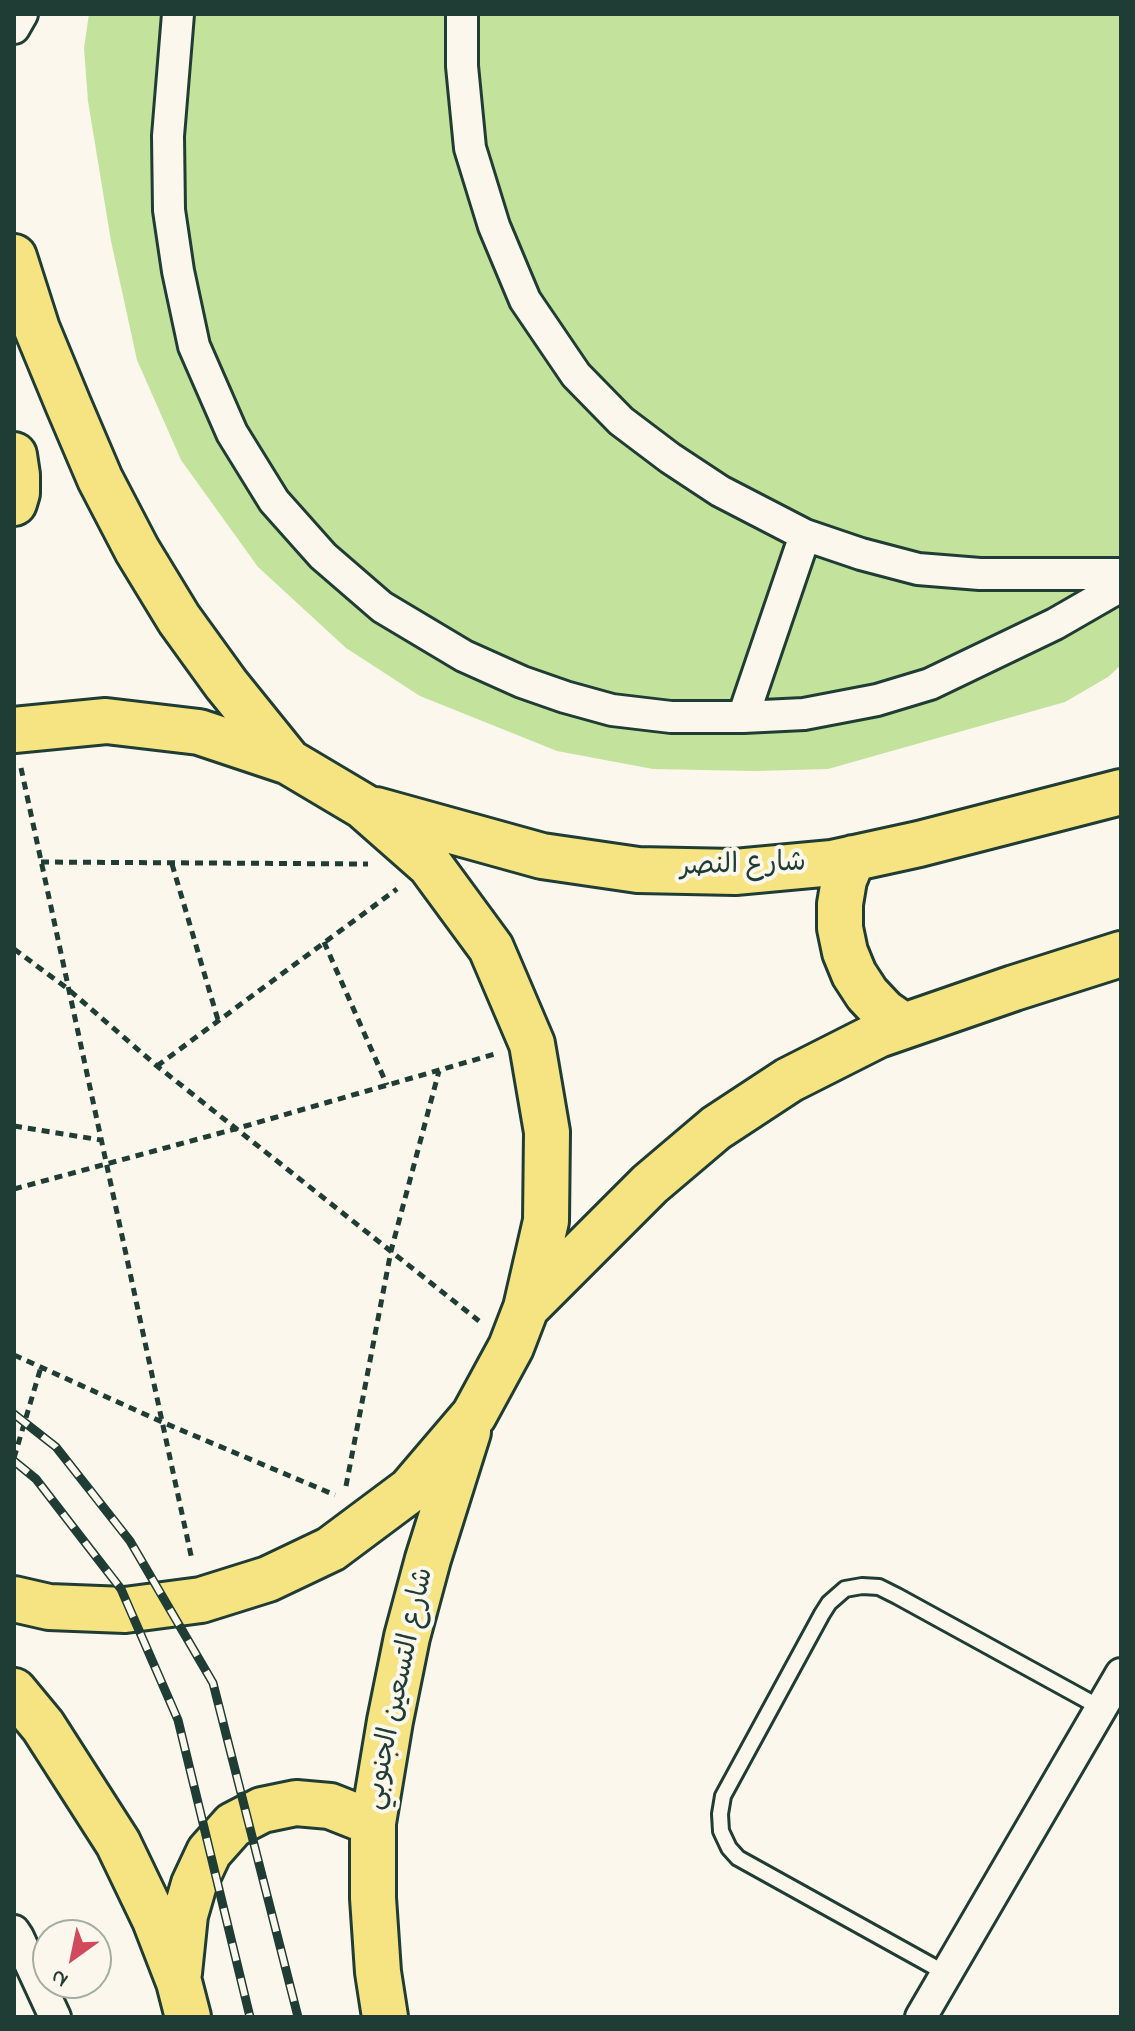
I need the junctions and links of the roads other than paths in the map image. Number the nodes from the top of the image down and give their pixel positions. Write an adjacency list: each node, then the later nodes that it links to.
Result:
1 (22, 14): 4 (street)
2 (178, 14): 11 (street)
3 (462, 14): 8 (street)
4 (14, 28)
5 (14, 257): 13 (main road)
6 (14, 455): 7 (main road)
7 (14, 503)
8 (805, 535): 9 (street); 11 (street)
9 (1121, 574)
10 (1121, 586): 11 (street)
11 (743, 717)
12 (17, 749): 13 (main road)
13 (289, 762): 15 (main road)
14 (1121, 792): 16 (main road, شارع النصر)
15 (363, 806): 16 (main road, شارع النصر); 19 (main road)
16 (853, 858): 18 (main road)
17 (1121, 954): 18 (main road)
18 (904, 1026): 19 (main road)
19 (518, 1327): 20 (main road)
20 (474, 1415): 21 (main road); 25 (main road, شارع التسعين الجنوبي)
21 (14, 1599)
22 (1121, 1674): 24 (street)
23 (14, 1691): 28 (main road)
24 (1101, 1708): 27 (street); 27 (lane)
25 (373, 1823): 28 (main road); 30 (main road, شارع التسعين الجنوبي)
26 (14, 1931): 29 (street)
27 (947, 1974): 31 (street)
28 (184, 2000)
29 (55, 2017)
30 (385, 2017)
31 (921, 2017)

